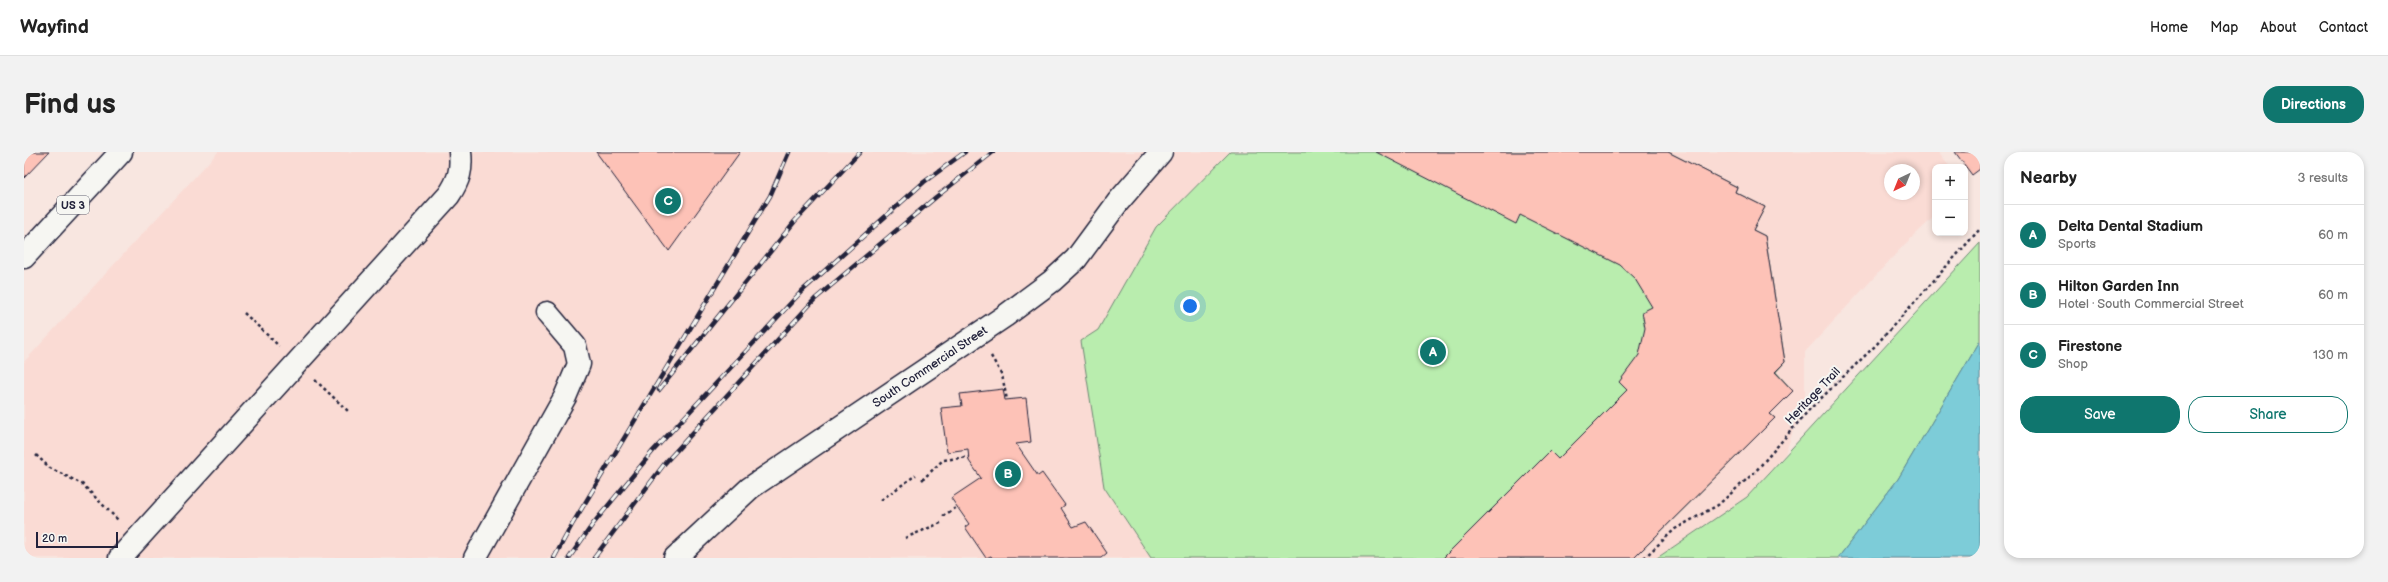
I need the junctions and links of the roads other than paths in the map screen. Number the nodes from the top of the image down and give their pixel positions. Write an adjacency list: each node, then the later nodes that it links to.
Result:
1 (121, 152): 4 (street, US 3)
2 (460, 152): 6 (street)
3 (1161, 152): 8 (street, South Commercial Street)
4 (24, 258)
5 (547, 313): 7 (street)
6 (120, 558)
7 (475, 558)
8 (675, 558)

